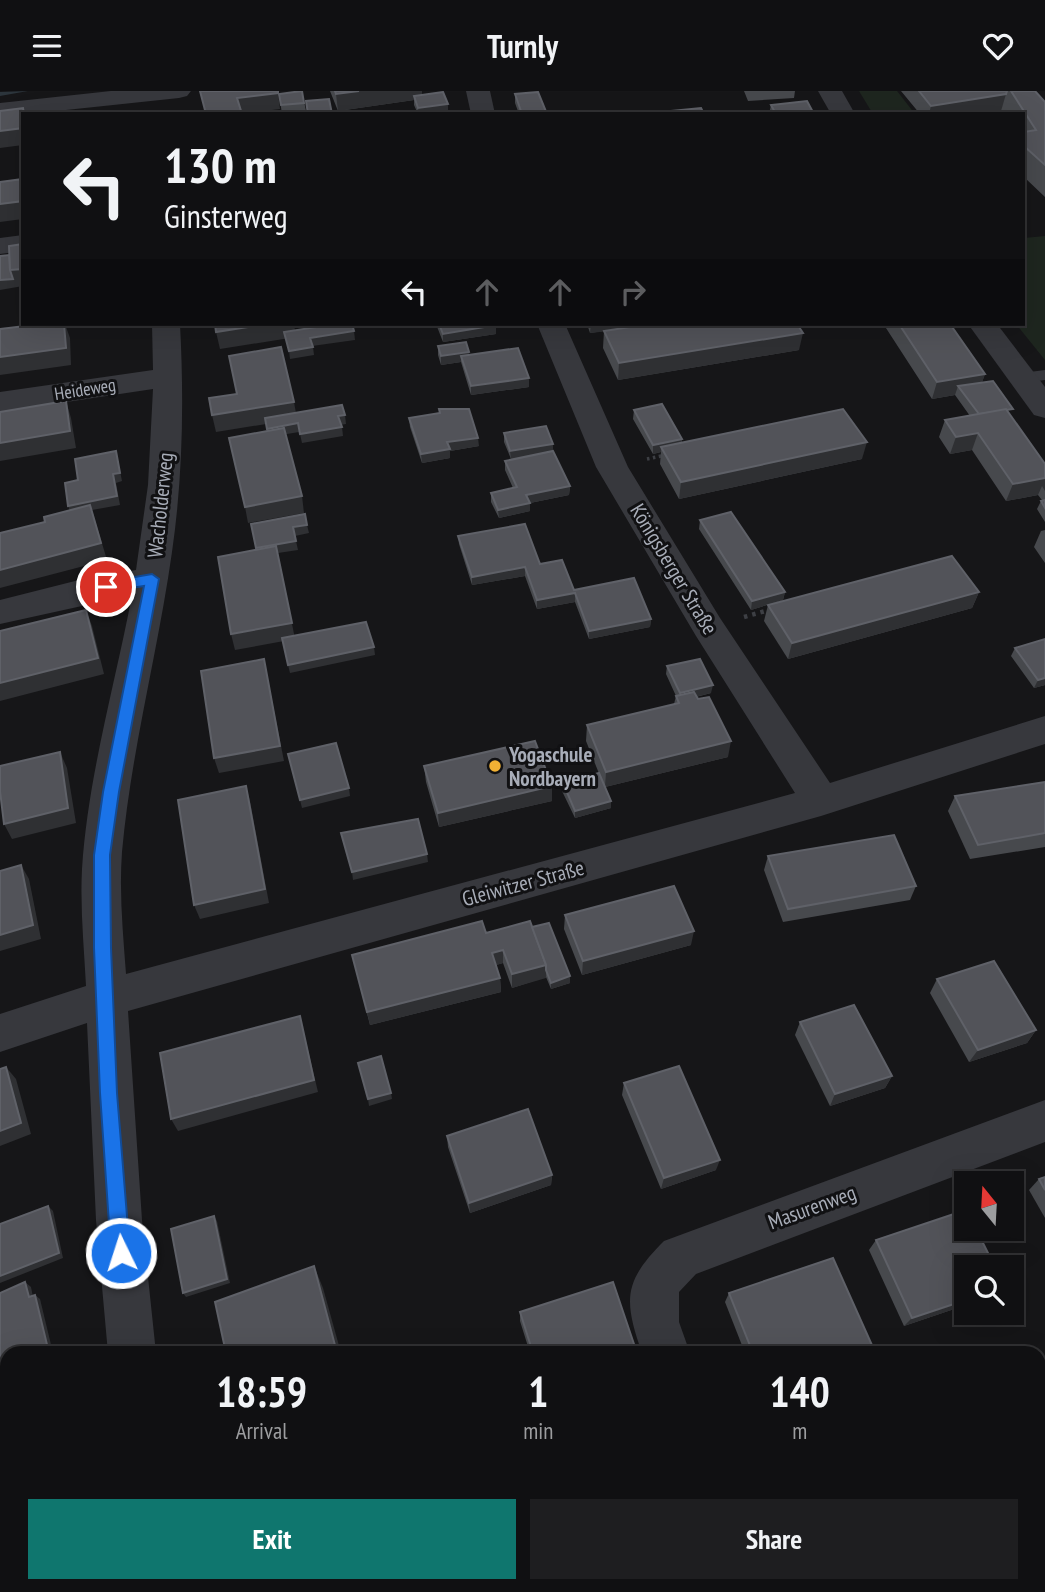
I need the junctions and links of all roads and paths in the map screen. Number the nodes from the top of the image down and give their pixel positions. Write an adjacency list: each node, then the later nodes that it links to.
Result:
1 (179, 91): 4 (street)
2 (478, 91): 6 (street)
3 (830, 91): 7 (street)
4 (143, 104): 5 (street)
5 (0, 110)
6 (483, 112)
7 (843, 112)
8 (21, 243): 9 (street)
9 (0, 246)
10 (166, 326): 14 (street, Wacholderweg)
11 (552, 326): 18 (street, Königsberger Straße)
12 (984, 326): 13 (street)
13 (1034, 376): 16 (street)
14 (169, 377): 15 (street, Heideweg); 19 (street, Wacholderweg)
15 (0, 402)
16 (1045, 408)
17 (677, 453): 18 (path)
18 (612, 467): 22 (street, Königsberger Straße)
19 (152, 579): 21 (street); 25 (street, Wacholderweg)
20 (775, 609): 22 (path)
21 (0, 612)
22 (708, 627): 24 (street, Königsberger Straße)
23 (1045, 730): 24 (street, Gleiwitzer Straße)
24 (821, 801): 25 (street, Gleiwitzer Straße)
25 (107, 998): 26 (street, Gleiwitzer Straße); 28 (street, Wacholderweg)
26 (0, 1033)
27 (1045, 1121): 29 (street, Masurenweg)
28 (131, 1346)
29 (664, 1346)

